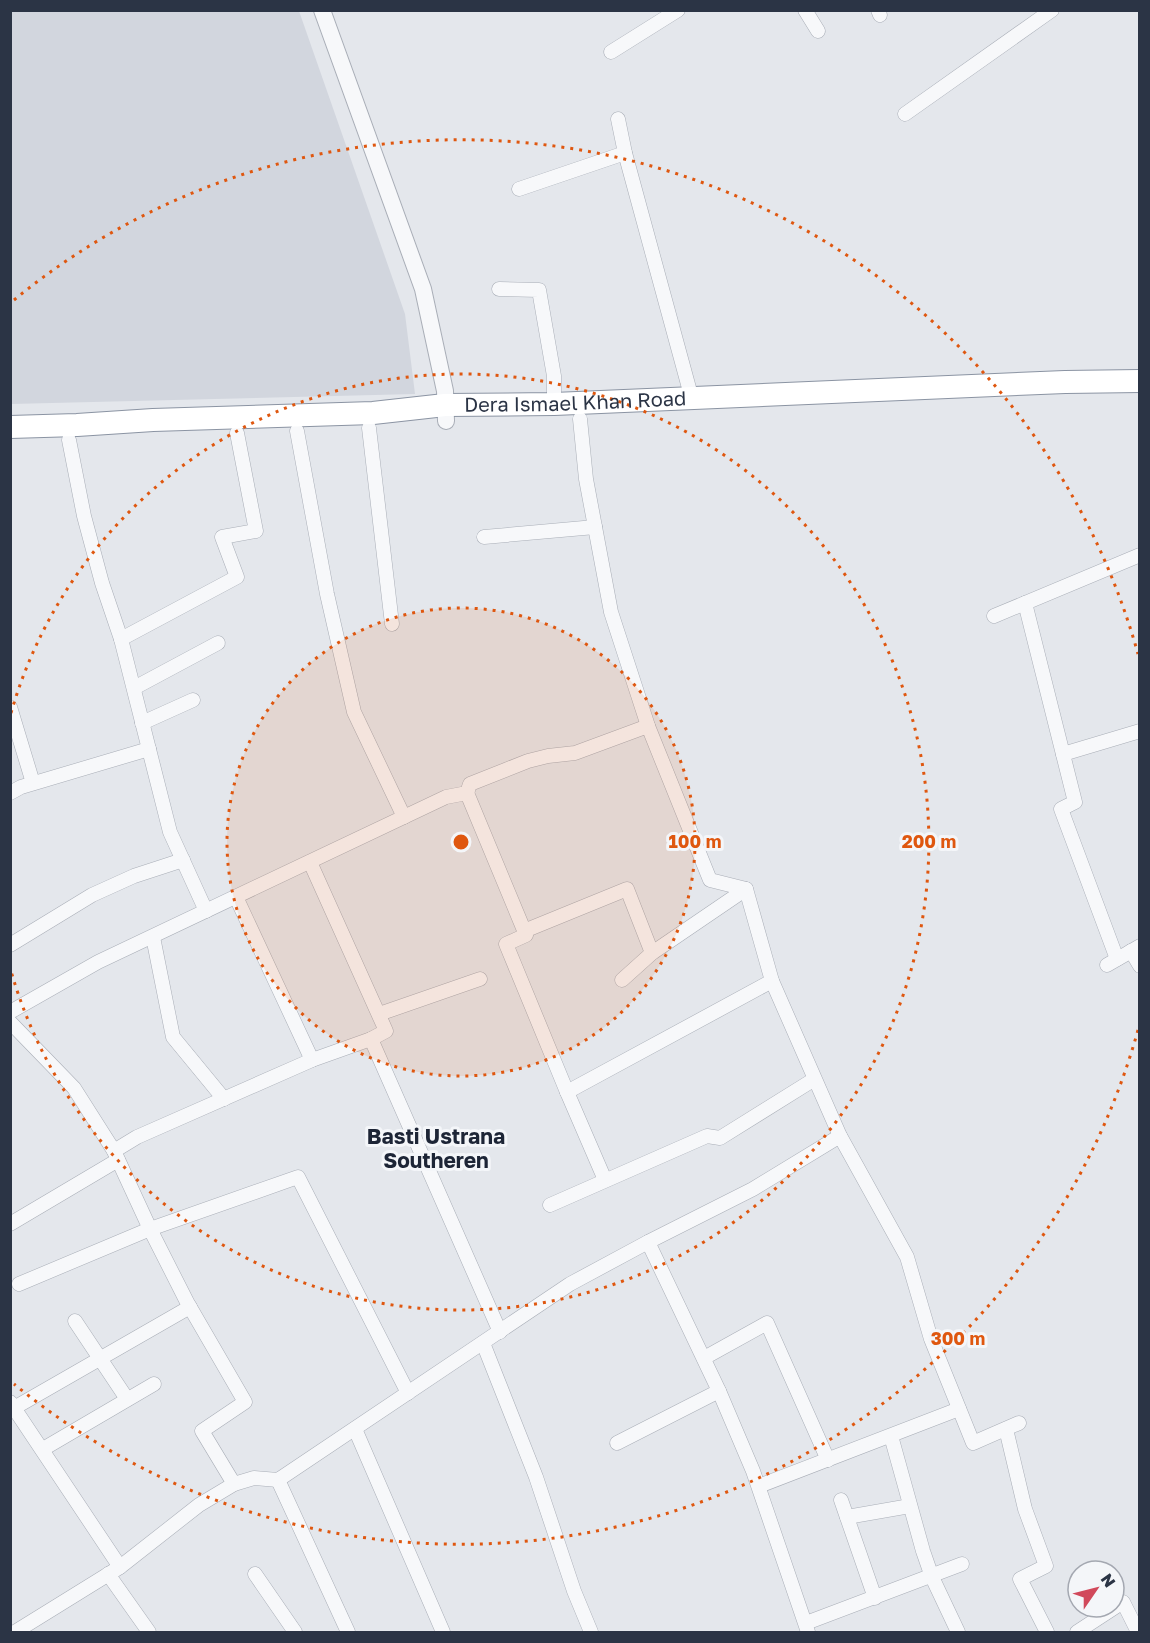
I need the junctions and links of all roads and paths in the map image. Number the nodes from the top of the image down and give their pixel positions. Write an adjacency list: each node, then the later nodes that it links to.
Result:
1 (322, 10): 16 (street)
2 (678, 10): 6 (street)
3 (805, 10): 5 (street)
4 (1052, 10): 7 (street)
5 (818, 31)
6 (611, 52)
7 (905, 114)
8 (618, 119): 9 (street)
9 (625, 153): 10 (street); 14 (street)
10 (519, 189)
11 (499, 289): 15 (street)
12 (1140, 381): 14 (highway, Dera Ismael Khan Road)
13 (1140, 396): 17 (highway, Dera Ismael Khan Road)
14 (692, 399): 15 (highway, Dera Ismael Khan Road)
15 (554, 404): 16 (highway, Dera Ismael Khan Road)
16 (445, 413): 17 (highway, Dera Ismael Khan Road); 18 (highway, Dera Ismael Khan Road); 19 (highway, Dera Ismael Khan Road)
17 (580, 419): 24 (street)
18 (10, 427)
19 (369, 428): 20 (highway, Dera Ismael Khan Road); 29 (street)
20 (297, 431): 21 (highway, Dera Ismael Khan Road); 43 (street)
21 (237, 433): 22 (highway, Dera Ismael Khan Road); 30 (street)
22 (69, 440): 23 (highway, Dera Ismael Khan Road); 30 (street)
23 (10, 442)
24 (595, 526): 25 (street); 36 (street)
25 (484, 537)
26 (1140, 555): 27 (street)
27 (1025, 603): 28 (street); 39 (street)
28 (994, 616)
29 (392, 624)
30 (121, 639): 32 (street)
31 (218, 643): 32 (street)
32 (134, 688): 35 (street)
33 (193, 700): 35 (street)
34 (10, 707): 40 (street)
35 (142, 723): 38 (street)
36 (648, 726): 42 (street); 46 (street)
37 (1140, 731): 39 (street)
38 (149, 749): 40 (street); 44 (street)
39 (1063, 754): 52 (street)
40 (33, 783): 41 (street)
41 (10, 793)
42 (467, 793): 43 (street); 49 (street)
43 (404, 817): 45 (street)
44 (183, 860): 48 (street); 51 (street)
45 (310, 862): 47 (street); 59 (street)
46 (746, 889): 53 (street); 57 (street)
47 (236, 897): 48 (street); 62 (street)
48 (206, 911): 50 (street)
49 (524, 931): 53 (street); 64 (street)
50 (153, 937): 58 (street); 65 (street)
51 (10, 945)
52 (1135, 949): 54 (street)
53 (652, 953): 56 (street)
54 (1140, 966)
55 (480, 979): 59 (street)
56 (622, 980)
57 (771, 981): 63 (street); 64 (street)
58 (10, 1012)
59 (379, 1014): 61 (street)
60 (10, 1022): 67 (street)
61 (371, 1039): 62 (street); 76 (street)
62 (312, 1060): 65 (street)
63 (813, 1080): 66 (street); 68 (street)
64 (567, 1092): 68 (street)
65 (224, 1099): 67 (street)
66 (840, 1136): 72 (street); 85 (street)
67 (116, 1155): 70 (street); 71 (street)
68 (605, 1180): 69 (street)
69 (550, 1205)
70 (10, 1224)
71 (150, 1229): 73 (street); 74 (street); 82 (street)
72 (648, 1242): 76 (street); 79 (street)
73 (19, 1284)
74 (190, 1307): 78 (street); 92 (street)
75 (75, 1321): 78 (street)
76 (500, 1332): 77 (street)
77 (483, 1343): 82 (street); 108 (street)
78 (101, 1358): 83 (street); 84 (street)
79 (704, 1358): 81 (street); 90 (street)
80 (154, 1384): 83 (street)
81 (719, 1391): 88 (street); 93 (street)
82 (408, 1393): 86 (street)
83 (127, 1399): 89 (street)
84 (12, 1405): 89 (street)
85 (959, 1409): 87 (street); 110 (street)
86 (355, 1429): 91 (street); 107 (street)
87 (891, 1436): 90 (street); 95 (street)
88 (617, 1443)
89 (43, 1449): 98 (street)
90 (828, 1460): 93 (street)
91 (278, 1480): 92 (street); 106 (street)
92 (234, 1484): 98 (street)
93 (759, 1486): 102 (street)
94 (841, 1500): 96 (street)
95 (910, 1506): 96 (street); 100 (street)
96 (847, 1517): 101 (street)
97 (962, 1564): 100 (street)
98 (114, 1571): 103 (street); 104 (street)
99 (255, 1574): 105 (street)
100 (932, 1577): 101 (street); 109 (street)
101 (875, 1598): 102 (street)
102 (807, 1628)
103 (15, 1632)
104 (149, 1632)
105 (295, 1632)
106 (348, 1632)
107 (443, 1632)
108 (591, 1632)
109 (958, 1632)
110 (1047, 1632)
111 (1077, 1632): 112 (street)
112 (1138, 1632)

